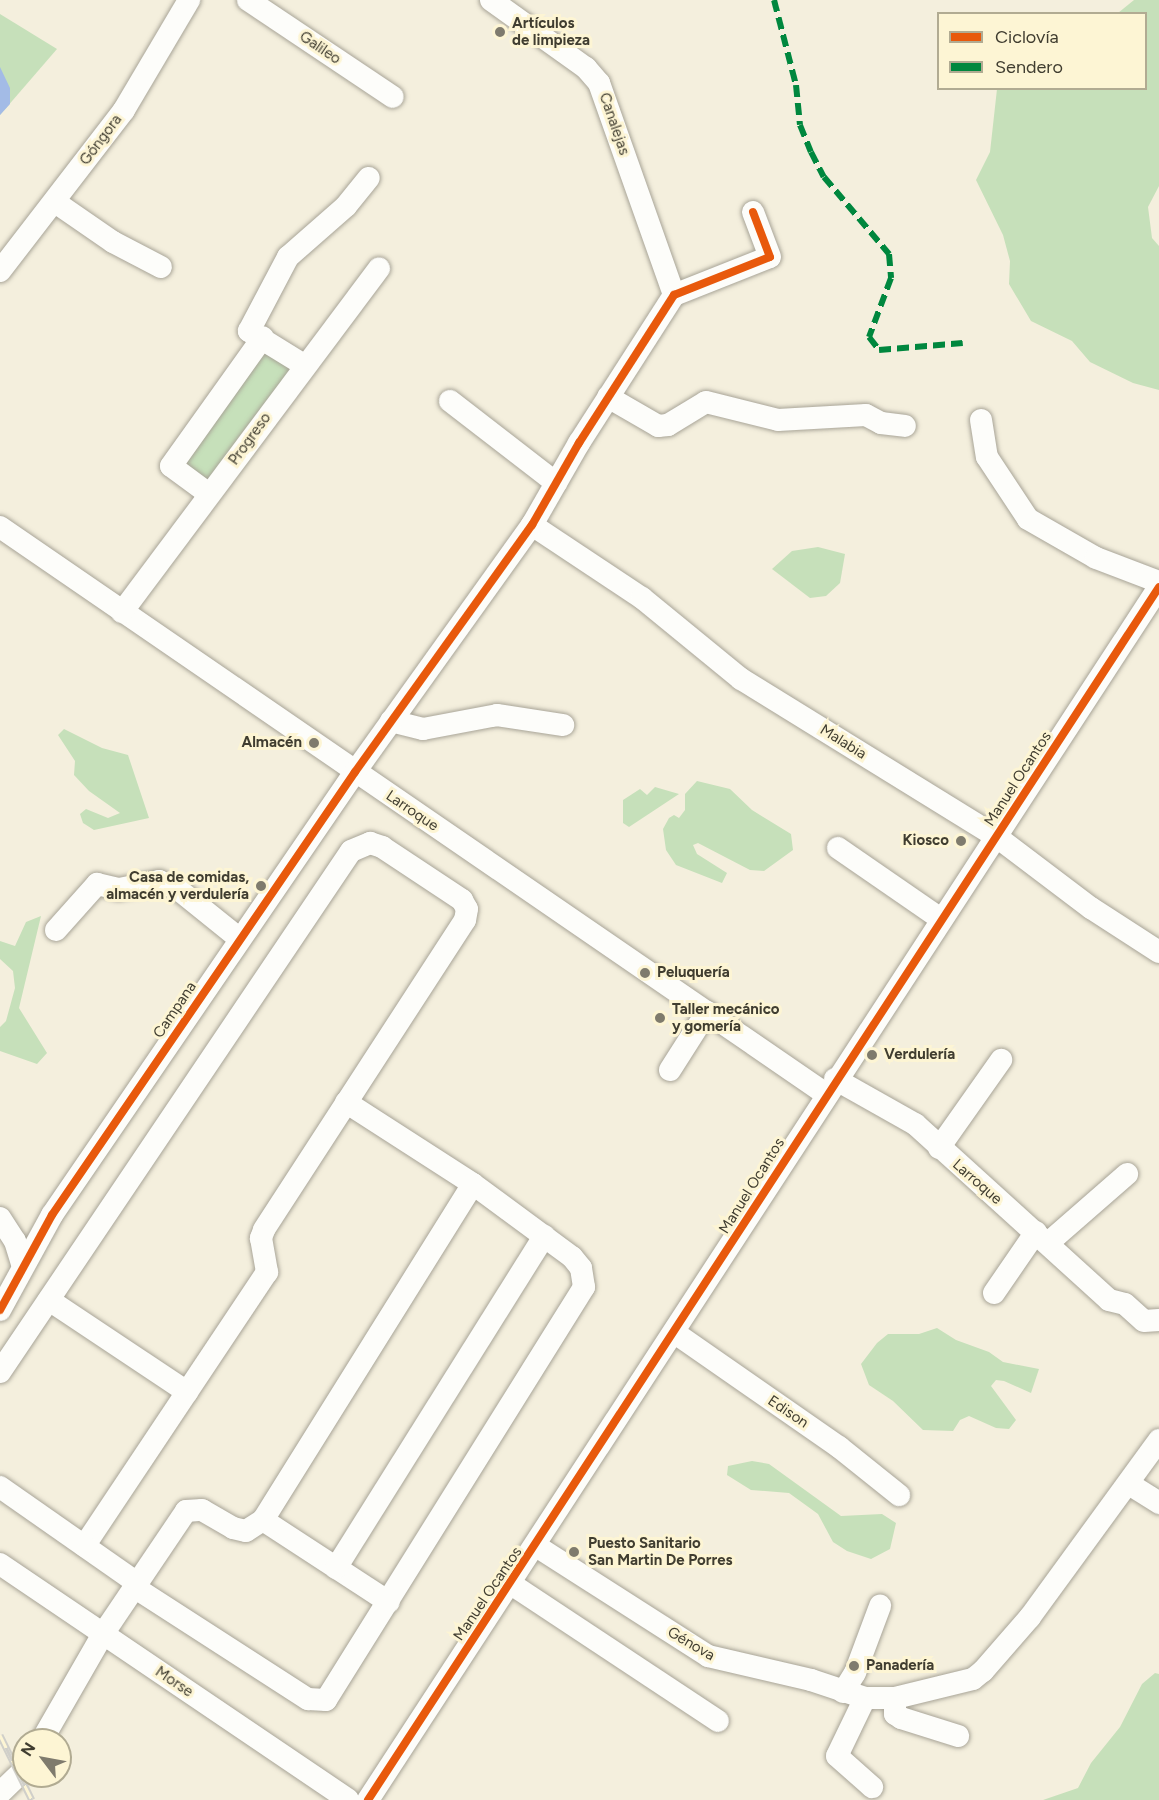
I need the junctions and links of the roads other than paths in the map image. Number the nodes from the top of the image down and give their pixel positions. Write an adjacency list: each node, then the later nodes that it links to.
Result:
1 (189, 0): 6 (street, Góngora)
2 (248, 0): 4 (street, Galileo)
3 (504, 4): 11 (street, Canalejas)
4 (393, 97)
5 (369, 178): 12 (street)
6 (55, 202): 8 (street); 10 (street, Góngora)
7 (753, 212): 11 (street)
8 (161, 267)
9 (379, 268): 13 (street, Progreso)
10 (0, 271)
11 (674, 295): 14 (street, Campana)
12 (256, 334): 13 (street); 19 (street)
13 (303, 365): 19 (street, Progreso)
14 (608, 397): 17 (street); 18 (street, Campana)
15 (450, 401): 18 (street)
16 (981, 420): 22 (street)
17 (905, 426)
18 (556, 483): 20 (street, Campana)
19 (209, 494): 23 (street, Progreso)
20 (532, 525): 24 (street, Campana); 27 (street, Malabia)
21 (0, 527): 23 (street, Larroque)
22 (1159, 585): 27 (street, Manuel Ocantos)
23 (122, 612): 26 (street, Larroque)
24 (392, 721): 25 (street); 26 (street, Campana)
25 (563, 725)
26 (355, 772): 31 (street, Campana); 33 (street, Larroque)
27 (997, 837): 29 (street, Manuel Ocantos); 32 (street, Malabia)
28 (838, 848): 29 (street)
29 (941, 919): 36 (street, Manuel Ocantos)
30 (56, 930): 31 (street)
31 (240, 939): 44 (street, Campana)
32 (1159, 952)
33 (707, 1012): 35 (street); 36 (street, Larroque)
34 (1001, 1060): 38 (street)
35 (670, 1070)
36 (831, 1086): 38 (street, Larroque); 49 (street, Manuel Ocantos)
37 (346, 1102): 40 (street); 46 (street); 51 (street)
38 (939, 1148): 43 (street, Larroque)
39 (1127, 1174): 43 (street)
40 (473, 1184): 42 (street); 57 (street)
41 (0, 1218): 44 (street)
42 (544, 1236): 61 (street); 64 (street)
43 (1042, 1237): 45 (street); 48 (street, Larroque)
44 (23, 1267): 47 (street, Campana)
45 (994, 1293)
46 (49, 1300): 50 (street); 51 (street)
47 (0, 1310)
48 (1159, 1320)
49 (675, 1333): 55 (street, Edison); 59 (street, Manuel Ocantos)
50 (0, 1372)
51 (187, 1392): 58 (street)
52 (1159, 1440): 53 (street, Génova)
53 (1129, 1484): 56 (street); 69 (street, Génova)
54 (0, 1487): 58 (street)
55 (899, 1495)
56 (1159, 1503)
57 (263, 1520): 61 (street); 63 (street)
58 (84, 1546): 63 (street)
59 (536, 1546): 62 (street, Manuel Ocantos); 67 (street, Génova)
60 (0, 1564): 66 (street, Morse)
61 (336, 1568): 64 (street)
62 (511, 1584): 70 (street); 77 (street, Manuel Ocantos)
63 (136, 1585): 64 (street); 66 (street)
64 (389, 1602)
65 (880, 1606): 67 (street)
66 (103, 1634): 71 (street); 76 (street, Morse)
67 (843, 1692): 68 (street, Génova)
68 (865, 1698): 69 (street, Génova); 74 (street)
69 (895, 1698): 72 (street)
70 (718, 1721)
71 (49, 1728)
72 (958, 1736)
73 (12, 1782): 75 (street)
74 (872, 1787)
75 (0, 1793)
76 (348, 1800)
77 (368, 1800)

